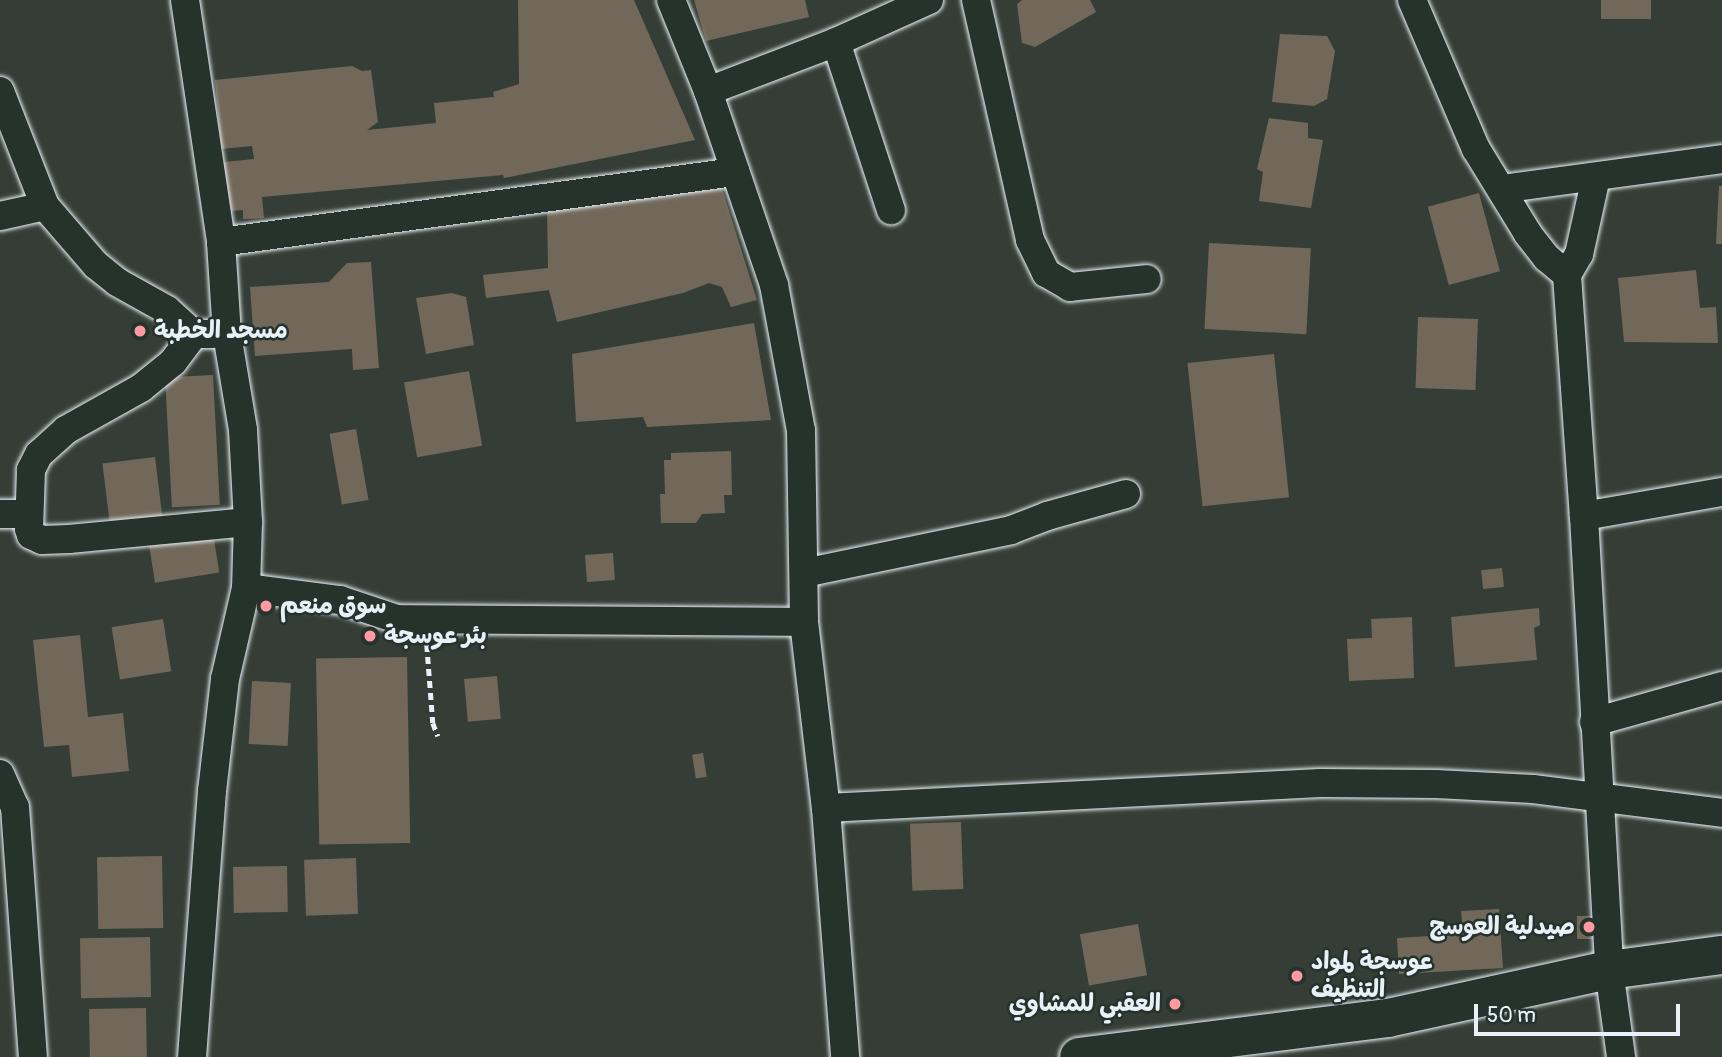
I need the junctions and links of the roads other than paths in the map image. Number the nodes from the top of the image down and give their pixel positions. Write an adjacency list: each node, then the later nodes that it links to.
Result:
1 (185, 0): 16 (street)
2 (671, 0): 8 (street)
3 (929, 0): 6 (street)
4 (976, 0): 18 (street)
5 (1412, 0): 12 (street)
6 (836, 42): 8 (street); 14 (street)
7 (0, 91): 13 (street)
8 (708, 91): 10 (street)
9 (1722, 159): 11 (street)
10 (735, 172): 16 (street); 27 (street)
11 (1596, 177): 12 (street); 17 (street)
12 (1501, 189): 17 (street)
13 (45, 206): 15 (street); 19 (street)
14 (891, 210)
15 (0, 216)
16 (221, 242): 20 (street)
17 (1567, 275): 25 (street)
18 (1147, 279)
19 (194, 334): 20 (street); 24 (street)
20 (227, 334): 26 (street)
21 (1722, 492): 25 (street)
22 (1125, 494): 27 (street)
23 (0, 514): 24 (street)
24 (29, 514): 26 (street)
25 (1584, 516): 31 (street)
26 (248, 522): 28 (street)
27 (804, 573): 29 (street)
28 (246, 588): 29 (street); 40 (street)
29 (804, 622): 34 (street)
30 (1722, 686): 31 (street)
31 (1594, 722): 33 (street)
32 (0, 774): 39 (street)
33 (1598, 800): 34 (street); 35 (street); 37 (street)
34 (826, 808): 41 (street)
35 (1722, 813)
36 (1722, 955): 37 (street)
37 (1609, 971): 38 (street); 43 (street)
38 (1161, 1051): 42 (street)
39 (33, 1057)
40 (192, 1057)
41 (845, 1057)
42 (1079, 1057)
43 (1621, 1057)

